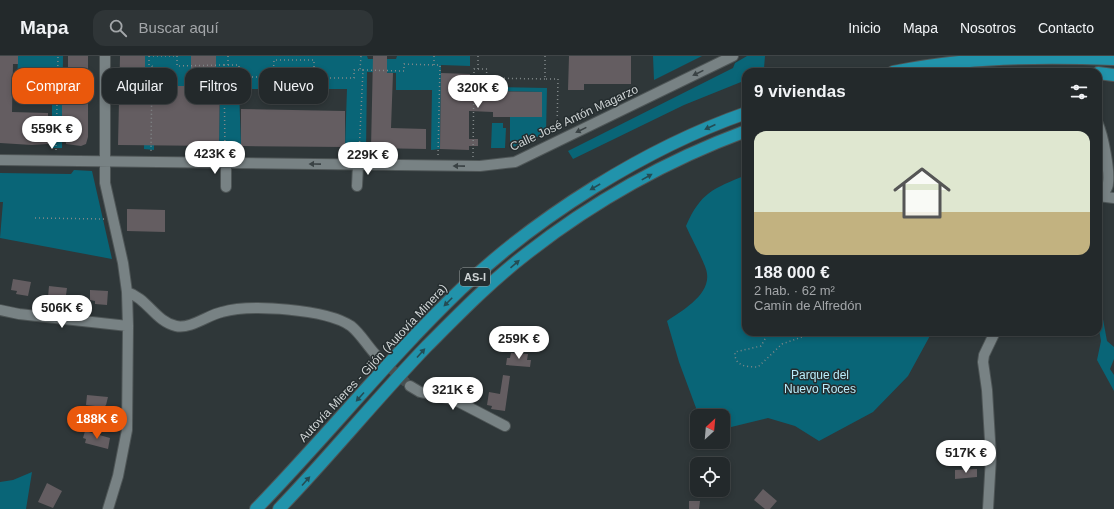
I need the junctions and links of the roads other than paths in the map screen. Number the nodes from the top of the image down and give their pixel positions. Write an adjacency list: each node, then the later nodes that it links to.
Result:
1 (105, 56): 14 (street)
2 (733, 56): 13 (street, Calle José Antón Magarzo, one-way to 13)
3 (1024, 56): 4 (highway); 5 (highway); 6 (highway)
4 (1042, 56)
5 (1114, 59)
6 (917, 68)
7 (1102, 74): 8 (highway)
8 (1114, 74)
9 (742, 114): 29 (highway, Autovía Mieres - Gijón (Autovía Minera) / AS-I, one-way to 29)
10 (742, 133): 30 (highway, AS-I, one-way to 10)
11 (1102, 134): 18 (street)
12 (0, 160): 14 (street, Calle José Antón Magarzo)
13 (358, 160): 15 (street, Calle José Antón Magarzo, one-way to 15); 16 (street)
14 (104, 162): 15 (street, Calle José Antón Magarzo); 21 (street)
15 (226, 163): 17 (street)
16 (357, 186)
17 (226, 187)
18 (1102, 194)
19 (1102, 196): 20 (street)
20 (1114, 198)
21 (127, 292): 23 (street); 25 (street)
22 (0, 310): 23 (street)
23 (128, 326): 28 (street)
24 (993, 336): 31 (street)
25 (377, 356)
26 (410, 386): 27 (street)
27 (505, 426)
28 (108, 509)
29 (256, 509)
30 (279, 509)
31 (988, 509)

